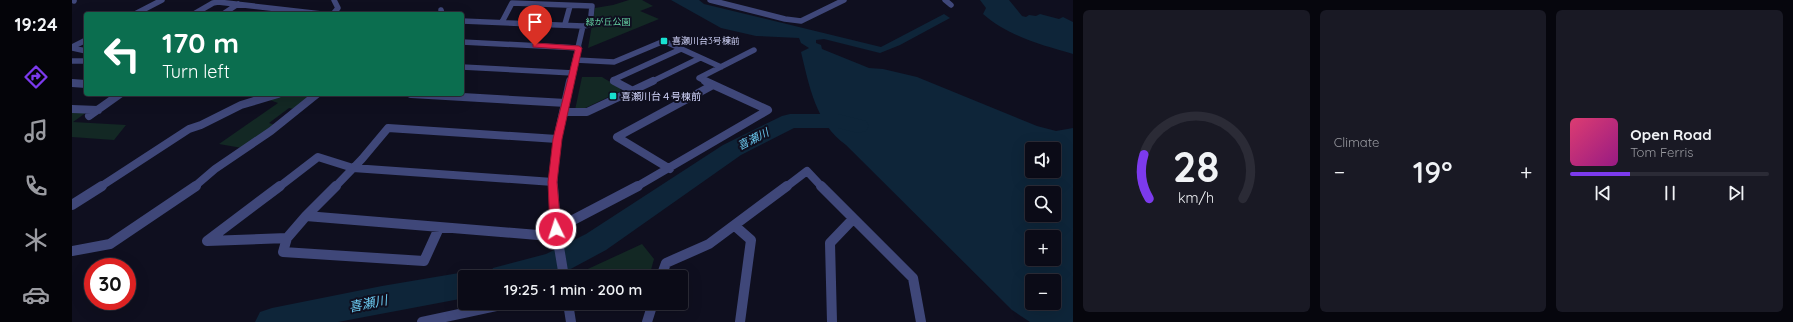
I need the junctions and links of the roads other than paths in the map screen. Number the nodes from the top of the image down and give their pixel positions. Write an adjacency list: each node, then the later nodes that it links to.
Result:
1 (162, 0): 10 (street)
2 (334, 0): 14 (street)
3 (710, 0): 4 (street)
4 (844, 0)
5 (945, 0): 8 (street)
6 (238, 4): 11 (street); 12 (street); 13 (street)
7 (540, 5): 9 (street); 16 (street); 17 (street)
8 (951, 5)
9 (570, 6): 18 (street); 19 (street)
10 (139, 12)
11 (197, 12)
12 (225, 12)
13 (305, 12)
14 (335, 12)
15 (464, 21): 16 (street)
16 (502, 22): 17 (street)
17 (533, 23): 18 (street)
18 (565, 24): 19 (street)
19 (583, 26): 23 (street)
20 (84, 41): 22 (street)
21 (464, 42): 23 (street)
22 (72, 48): 26 (street)
23 (579, 48): 28 (street)
24 (681, 49): 27 (street); 28 (street); 37 (street)
25 (754, 50): 32 (street)
26 (84, 51)
27 (700, 58): 32 (street); 37 (street)
28 (576, 60): 33 (street)
29 (72, 61): 30 (street)
30 (84, 62)
31 (464, 67): 33 (street)
32 (721, 67): 36 (street)
33 (573, 74): 42 (street)
34 (72, 83): 35 (street)
35 (84, 84)
36 (713, 85): 49 (street); 49 (street)
37 (631, 90): 45 (street)
38 (117, 96): 44 (street)
39 (271, 96): 51 (street)
40 (315, 96): 58 (street)
41 (446, 96): 42 (street)
42 (566, 103): 45 (street)
43 (72, 109): 44 (street)
44 (98, 110): 46 (street)
45 (564, 112): 47 (street)
46 (89, 116)
47 (557, 139): 48 (street); 50 (street)
48 (353, 168): 50 (street); 52 (street); 57 (street)
49 (670, 170): 56 (street)
50 (552, 182): 56 (street)
51 (72, 205)
52 (306, 216): 55 (street); 57 (street)
53 (853, 219): 54 (street); 68 (street); 69 (street)
54 (735, 226): 60 (street); 67 (street)
55 (439, 228): 56 (street); 57 (street)
56 (556, 229): 59 (street)
57 (287, 238)
58 (72, 252)
59 (563, 270)
60 (664, 270)
61 (478, 310): 64 (street)
62 (569, 310): 65 (street)
63 (651, 310): 66 (street)
64 (422, 322)
65 (571, 322)
66 (647, 322)
67 (740, 322)
68 (832, 322)
69 (921, 322)

